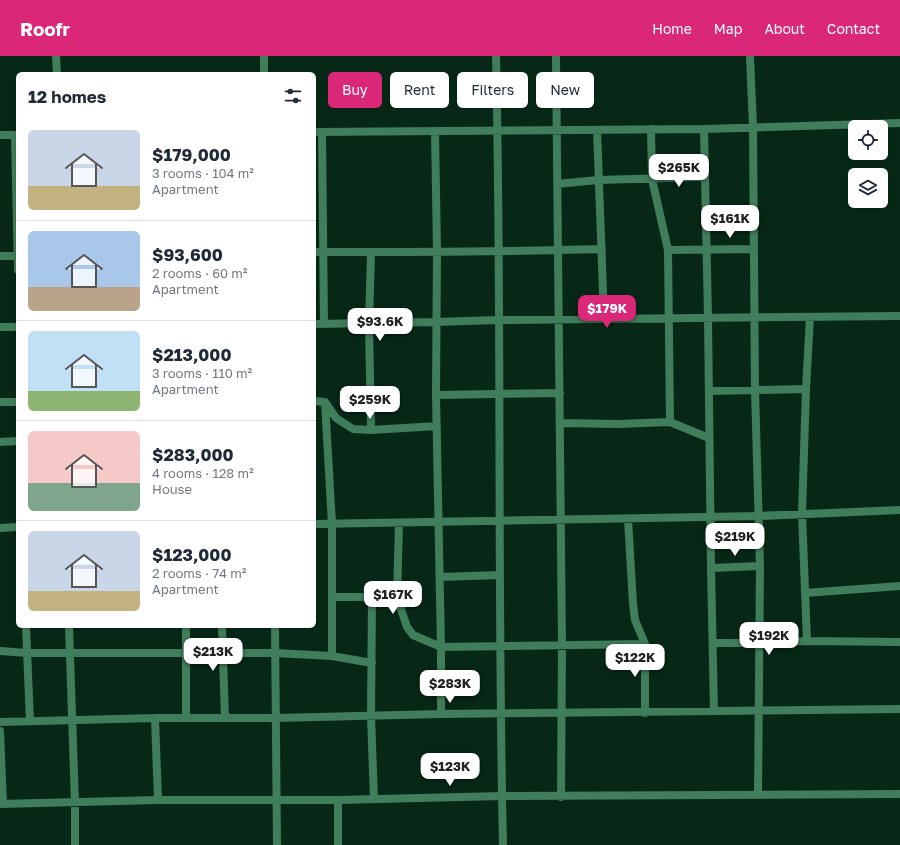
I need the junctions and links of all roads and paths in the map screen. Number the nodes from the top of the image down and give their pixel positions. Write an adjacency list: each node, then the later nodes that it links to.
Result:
1 (56, 56): 6 (street)
2 (264, 56): 7 (street)
3 (496, 56): 13 (street)
4 (556, 56): 10 (street)
5 (750, 56): 9 (street)
6 (57, 72)
7 (264, 72)
8 (900, 123): 9 (street)
9 (753, 127): 12 (street); 27 (street)
10 (556, 129): 13 (street); 14 (street); 22 (street)
11 (651, 129): 12 (street); 14 (street); 20 (street)
12 (704, 129): 19 (street)
13 (497, 130): 15 (street); 31 (street)
14 (597, 130): 21 (street)
15 (435, 131): 16 (street); 28 (street)
16 (318, 132): 30 (street)
17 (0, 135): 18 (street)
18 (16, 135)
19 (705, 177): 20 (street); 24 (street)
20 (652, 179): 21 (street); 26 (street)
21 (598, 180): 22 (street); 23 (street)
22 (557, 184): 25 (street)
23 (602, 249): 25 (street); 41 (street)
24 (707, 249): 26 (street); 27 (street); 38 (street)
25 (558, 250): 31 (street); 40 (street)
26 (668, 250): 37 (street)
27 (753, 250): 39 (street)
28 (437, 251): 31 (street); 32 (street); 43 (street)
29 (316, 252): 30 (street)
30 (324, 252): 32 (street); 46 (street)
31 (498, 252): 42 (street)
32 (371, 253): 44 (street)
33 (0, 256): 34 (street)
34 (16, 256)
35 (900, 316): 36 (street)
36 (810, 317): 39 (street); 49 (street)
37 (668, 318): 38 (street); 41 (street); 59 (street)
38 (708, 318): 39 (street); 51 (street)
39 (754, 318): 50 (street)
40 (559, 319): 41 (street); 42 (street); 52 (street)
41 (604, 319)
42 (498, 320): 43 (street); 53 (street)
43 (436, 322): 44 (street); 54 (street)
44 (369, 323): 46 (street); 62 (street)
45 (316, 324): 46 (street)
46 (324, 324)
47 (0, 327): 48 (street)
48 (16, 327)
49 (806, 389): 50 (street); 67 (street)
50 (755, 390): 51 (street); 68 (street)
51 (709, 391): 63 (street)
52 (560, 393): 53 (street); 60 (street)
53 (498, 394): 54 (street); 72 (street)
54 (436, 395): 61 (street)
55 (316, 401): 58 (street)
56 (0, 402): 57 (street)
57 (16, 402)
58 (325, 402): 62 (street); 76 (street)
59 (670, 422): 60 (street); 63 (street)
60 (560, 423): 71 (street)
61 (437, 426): 62 (street); 73 (street)
62 (371, 430)
63 (709, 438): 69 (street)
64 (16, 441): 65 (street)
65 (0, 442)
66 (900, 510): 67 (street)
67 (802, 514): 68 (street); 84 (street)
68 (759, 516): 69 (street); 79 (street)
69 (710, 517): 70 (street); 80 (street)
70 (628, 519): 71 (street); 97 (street)
71 (560, 520): 72 (street); 98 (street)
72 (499, 521): 73 (street); 81 (street)
73 (438, 522): 74 (street); 82 (street)
74 (399, 523): 76 (street); 87 (street)
75 (316, 524): 76 (street)
76 (332, 524): 85 (street)
77 (0, 528): 78 (street)
78 (16, 528)
79 (760, 566): 80 (street); 96 (street)
80 (711, 568): 95 (street)
81 (500, 575): 82 (street); 99 (street)
82 (440, 577): 100 (street)
83 (900, 586): 84 (street)
84 (805, 592): 93 (street)
85 (333, 597): 86 (street); 107 (street)
86 (372, 597): 87 (street); 108 (street)
87 (397, 597): 100 (street)
88 (26, 628): 102 (street)
89 (69, 628): 103 (street)
90 (186, 628): 104 (street)
91 (222, 628): 105 (street)
92 (275, 628): 106 (street)
93 (807, 641): 94 (street); 96 (street)
94 (900, 642)
95 (713, 643): 96 (street); 111 (street)
96 (760, 643): 110 (street)
97 (645, 644): 98 (street); 113 (street)
98 (562, 645): 99 (street); 112 (street)
99 (500, 646): 100 (street); 115 (street)
100 (441, 647): 114 (street)
101 (0, 650): 102 (street)
102 (26, 653): 103 (street); 122 (street)
103 (70, 653): 104 (street); 121 (street)
104 (185, 653): 105 (street); 117 (street)
105 (223, 653): 106 (street); 119 (street)
106 (275, 653): 107 (street); 120 (street)
107 (332, 656): 108 (street)
108 (372, 663): 116 (street)
109 (900, 709): 110 (street)
110 (759, 710): 111 (street); 126 (street)
111 (714, 711): 113 (street)
112 (562, 713): 113 (street); 115 (street); 128 (street)
113 (645, 713)
114 (440, 714): 115 (street); 116 (street)
115 (501, 714): 127 (street)
116 (371, 716): 120 (street); 129 (street)
117 (186, 717): 118 (street); 119 (street)
118 (155, 718): 121 (street); 130 (street)
119 (224, 718): 120 (street)
120 (276, 718): 131 (street)
121 (71, 719): 122 (street); 133 (street)
122 (30, 721): 123 (street)
123 (0, 722)
124 (0, 731): 134 (street)
125 (900, 794): 126 (street)
126 (758, 795): 128 (street)
127 (502, 796): 128 (street); 129 (street); 138 (street)
128 (561, 796)
129 (374, 799): 132 (street)
130 (158, 800): 131 (street); 133 (street)
131 (277, 800): 132 (street); 136 (street)
132 (338, 800): 137 (street)
133 (75, 802): 134 (street); 135 (street)
134 (1, 804)
135 (75, 845)
136 (277, 845)
137 (338, 845)
138 (503, 845)

